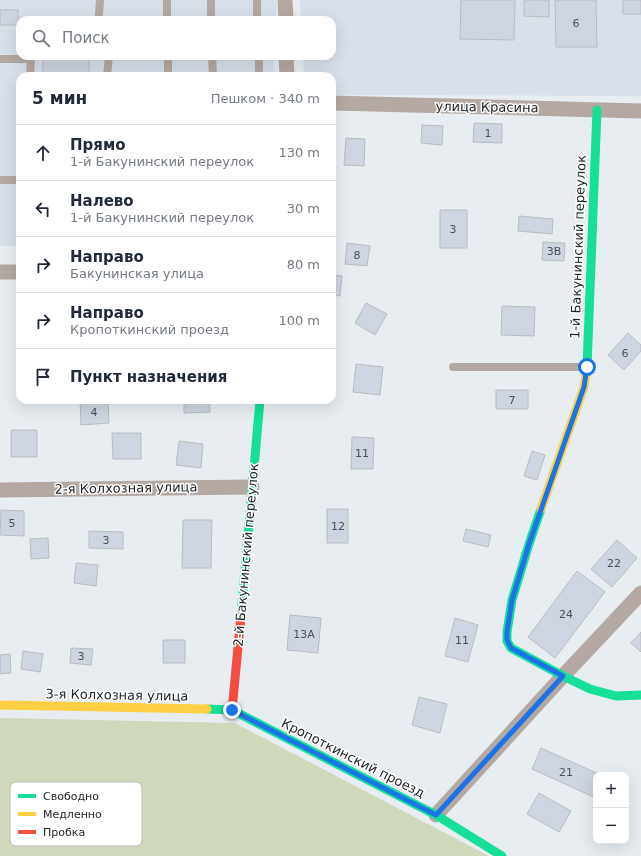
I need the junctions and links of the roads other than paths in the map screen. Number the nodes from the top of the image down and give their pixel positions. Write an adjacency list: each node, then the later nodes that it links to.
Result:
1 (100, 0): 6 (lane)
2 (167, 0): 7 (lane)
3 (211, 0): 8 (lane)
4 (257, 0): 9 (lane)
5 (285, 0): 10 (street)
6 (99, 15)
7 (167, 16)
8 (211, 16)
9 (258, 16)
10 (286, 16)
11 (0, 59): 12 (lane)
12 (16, 59)
13 (31, 60): 19 (lane)
14 (109, 60): 20 (lane)
15 (168, 60): 21 (lane)
16 (212, 60): 22 (lane)
17 (259, 60): 23 (lane)
18 (286, 60): 24 (street)
19 (30, 72)
20 (107, 72)
21 (168, 72)
22 (213, 72)
23 (259, 72)
24 (287, 72)
25 (336, 103): 26 (street, улица Красина)
26 (596, 110): 27 (street, улица Красина); 33 (street, 1-й Бакунинский переулок)
27 (641, 111)
28 (0, 180): 29 (lane)
29 (16, 180)
30 (0, 272): 31 (street)
31 (16, 272)
32 (453, 367): 33 (lane)
33 (587, 367): 38 (street, 1-й Бакунинский переулок)
34 (260, 404): 35 (street, 2-й Бакунинский переулок)
35 (252, 487): 36 (street, 2-я Колхозная улица); 41 (street, 2-й Бакунинский переулок)
36 (0, 490)
37 (641, 593): 38 (street)
38 (563, 676): 39 (street, 1-й Бакунинский переулок); 42 (street)
39 (641, 695)
40 (0, 705): 41 (street, 3-я Колхозная улица)
41 (232, 710): 42 (street, Кропоткинский проезд)
42 (436, 815): 43 (street, Кропоткинский проезд)
43 (502, 856)

